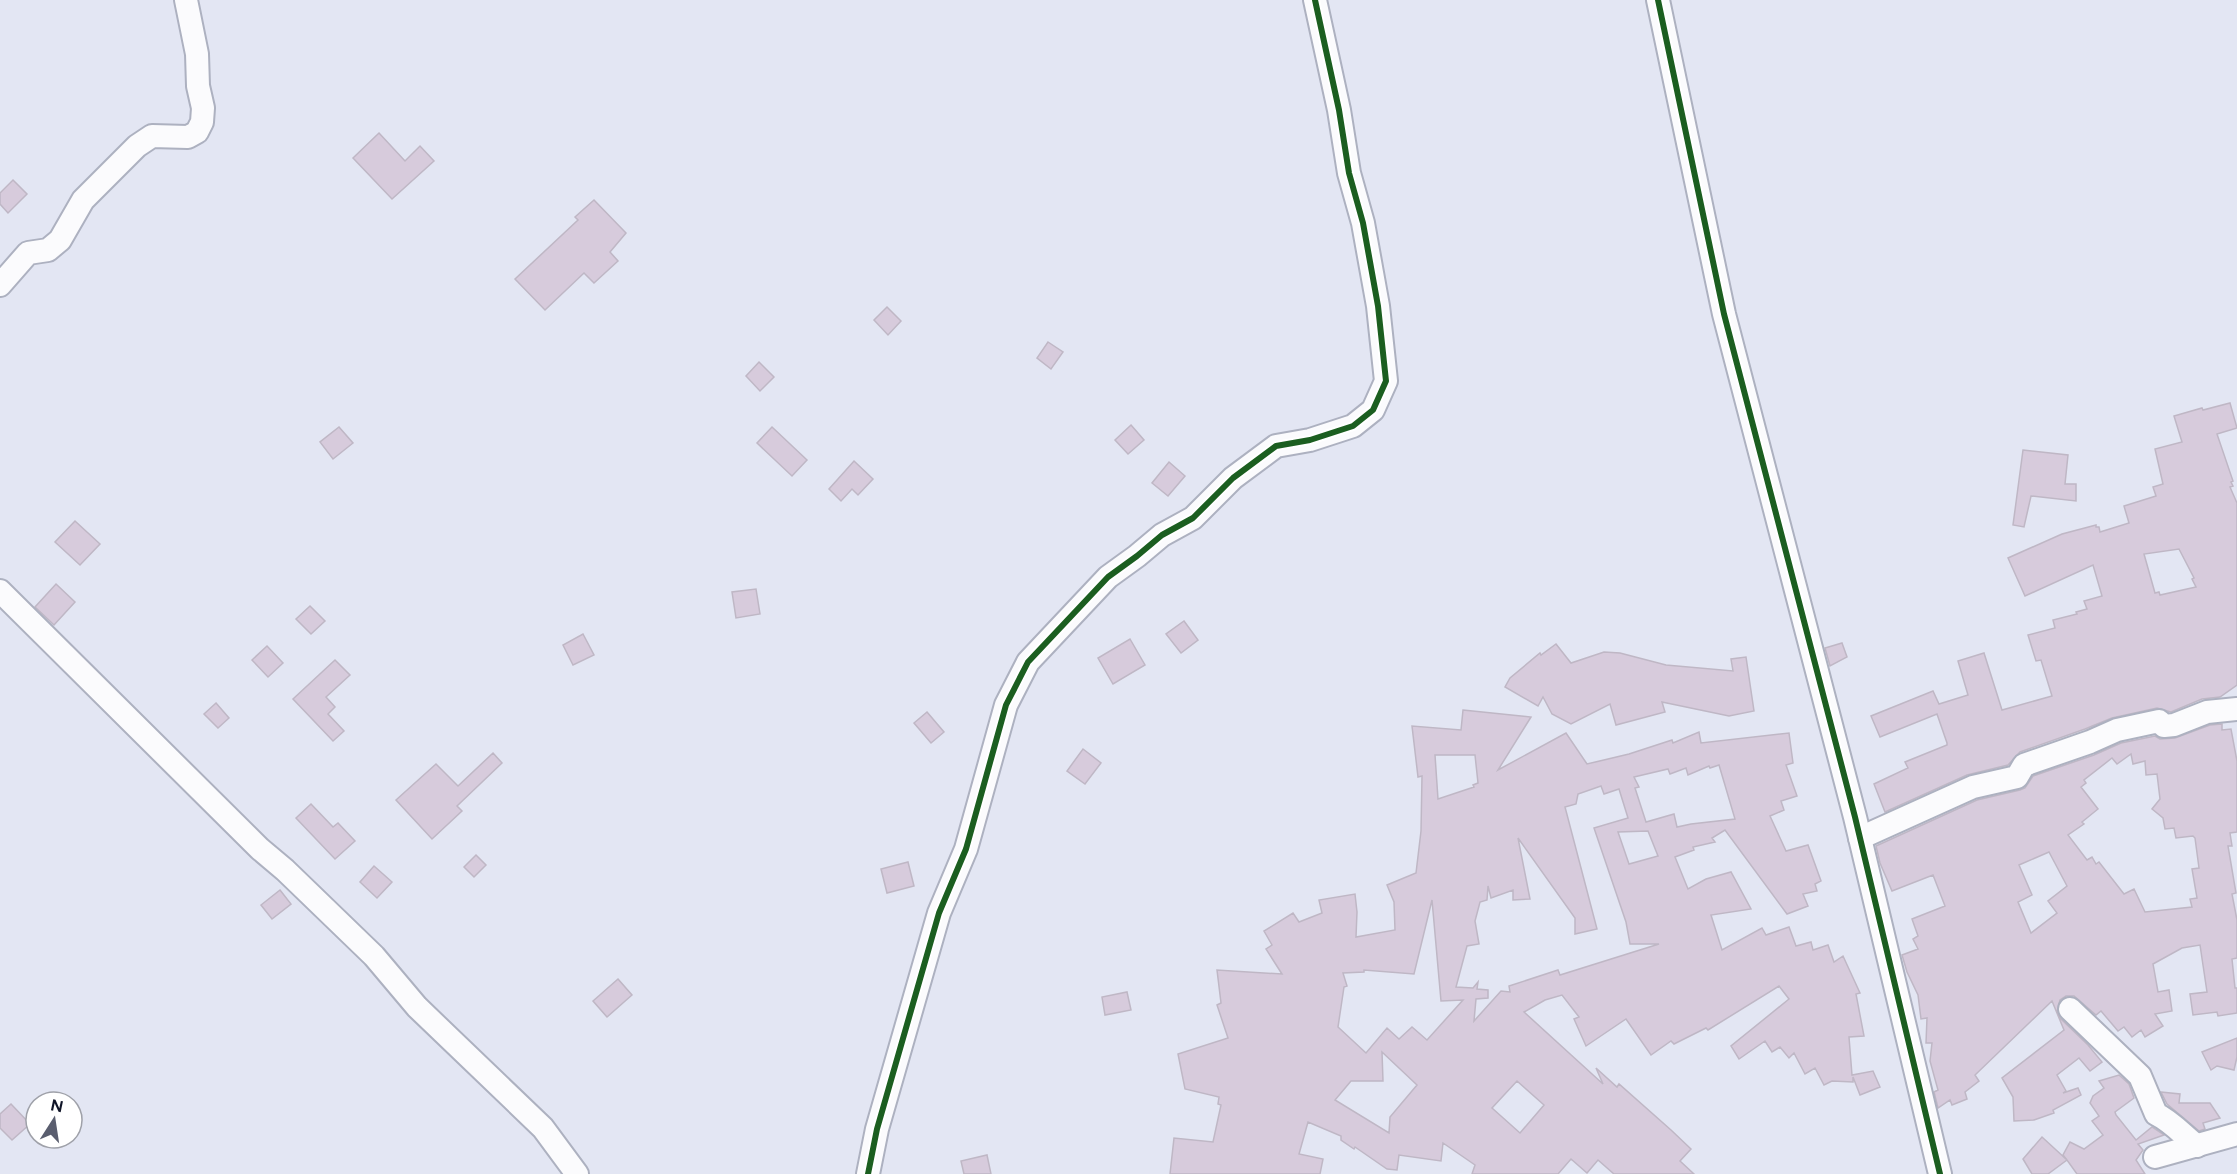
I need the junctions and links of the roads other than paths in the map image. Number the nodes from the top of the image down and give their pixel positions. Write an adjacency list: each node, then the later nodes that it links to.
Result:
1 (186, 0): 4 (street)
2 (1315, 0): 13 (street)
3 (1658, 0): 7 (street)
4 (0, 285)
5 (0, 591): 12 (street)
6 (2237, 709): 7 (street)
7 (1860, 838): 14 (street)
8 (2070, 1009): 10 (street)
9 (2237, 1134): 10 (street)
10 (2197, 1146): 11 (street)
11 (2155, 1157)
12 (577, 1174)
13 (868, 1174)
14 (1940, 1174)

